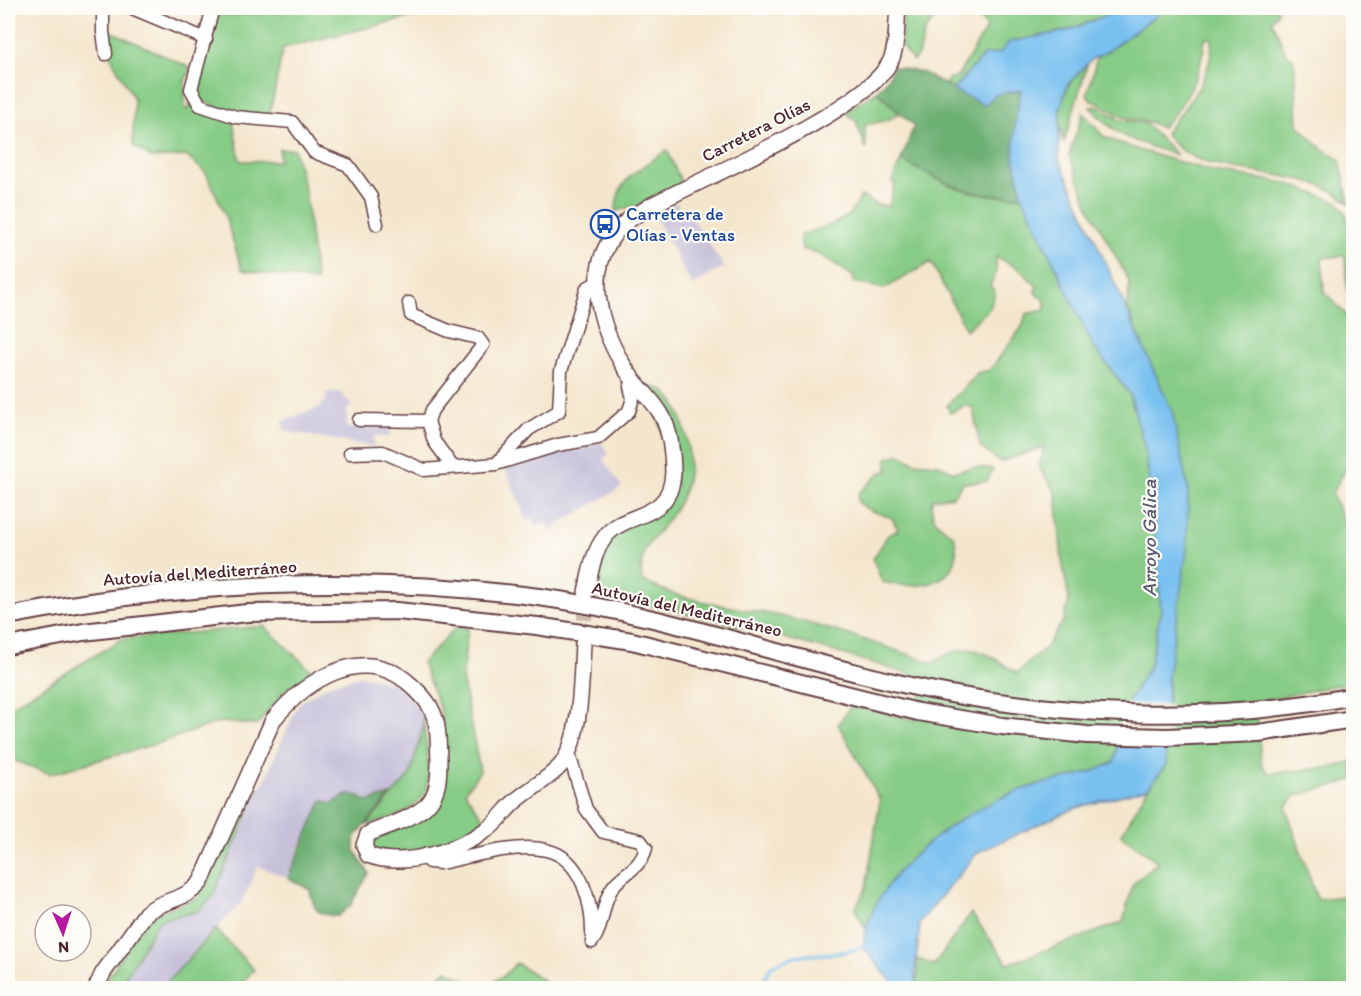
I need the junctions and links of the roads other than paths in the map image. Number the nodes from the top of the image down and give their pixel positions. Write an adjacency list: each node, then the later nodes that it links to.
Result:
1 (103, 8): 6 (street)
2 (132, 8): 5 (street)
3 (213, 8): 5 (street)
4 (898, 8): 8 (main road, Carretera Olías)
5 (207, 39): 7 (street)
6 (106, 54)
7 (377, 224)
8 (596, 283): 10 (main road); 14 (street)
9 (409, 303): 12 (street)
10 (635, 382): 14 (street); 16 (main road)
11 (359, 420): 12 (street)
12 (428, 421): 15 (street)
13 (350, 453): 15 (street)
14 (496, 464): 15 (street)
15 (452, 466)
16 (586, 592)
17 (8, 616): 20 (highway, Autovía del Mediterráneo)
18 (583, 644): 22 (main road)
19 (8, 646): 21 (highway)
20 (1353, 696)
21 (1353, 719)
22 (568, 751): 23 (main road); 23 (street)
23 (427, 854): 24 (main road)
24 (96, 988)

